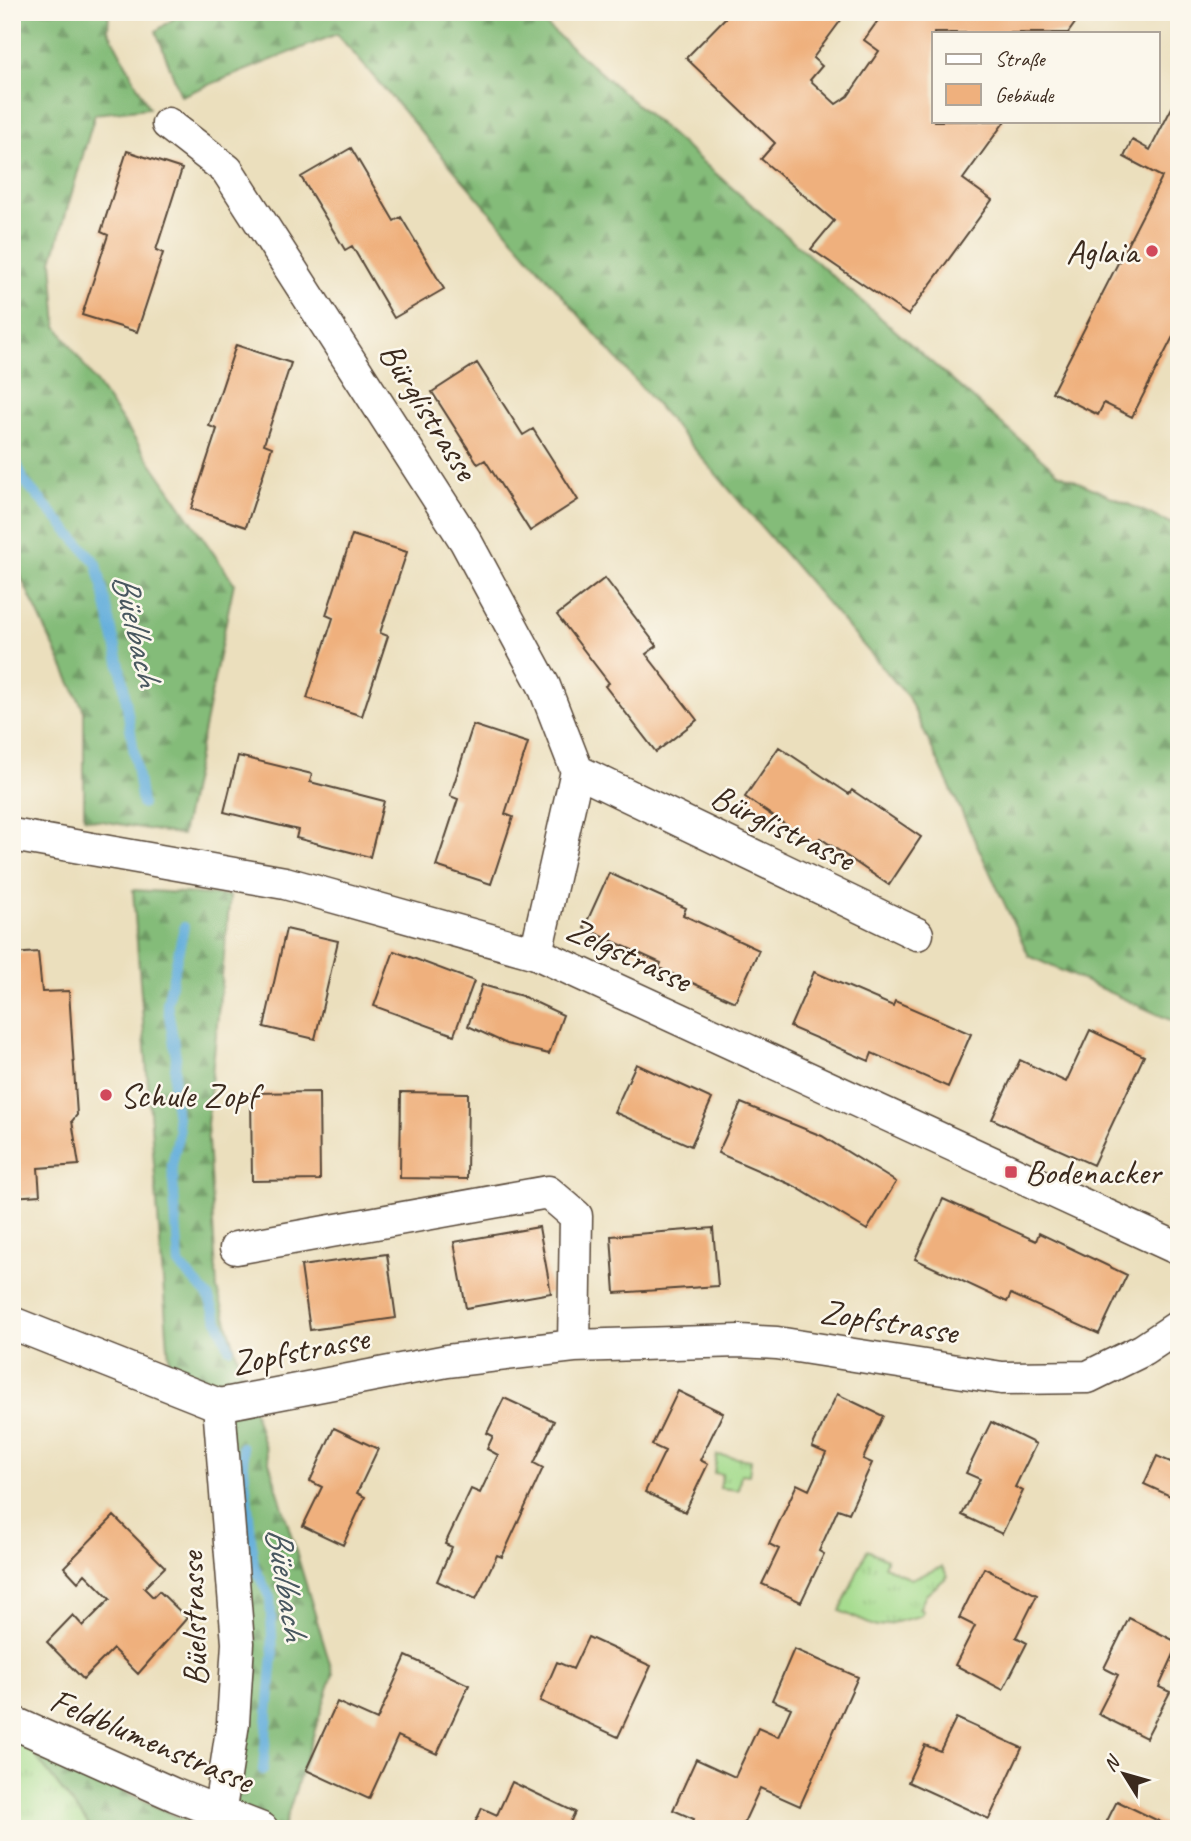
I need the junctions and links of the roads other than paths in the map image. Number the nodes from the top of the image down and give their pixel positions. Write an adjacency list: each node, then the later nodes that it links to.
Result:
1 (169, 124): 2 (street, Bürglistrasse)
2 (577, 771): 4 (street, Bürglistrasse); 5 (street)
3 (12, 835): 5 (street, Zelgstrasse)
4 (917, 934)
5 (536, 953): 7 (street, Zelgstrasse)
6 (236, 1248): 10 (street)
7 (1179, 1249)
8 (12, 1323): 11 (street, Zopfstrasse)
9 (1179, 1326): 10 (street, Zopfstrasse)
10 (574, 1346): 11 (street, Zopfstrasse)
11 (219, 1405): 13 (street, Büelstrasse)
12 (12, 1722): 13 (street, Feldblumenstrasse)
13 (219, 1820): 14 (street, Feldblumenstrasse)
14 (262, 1829)

